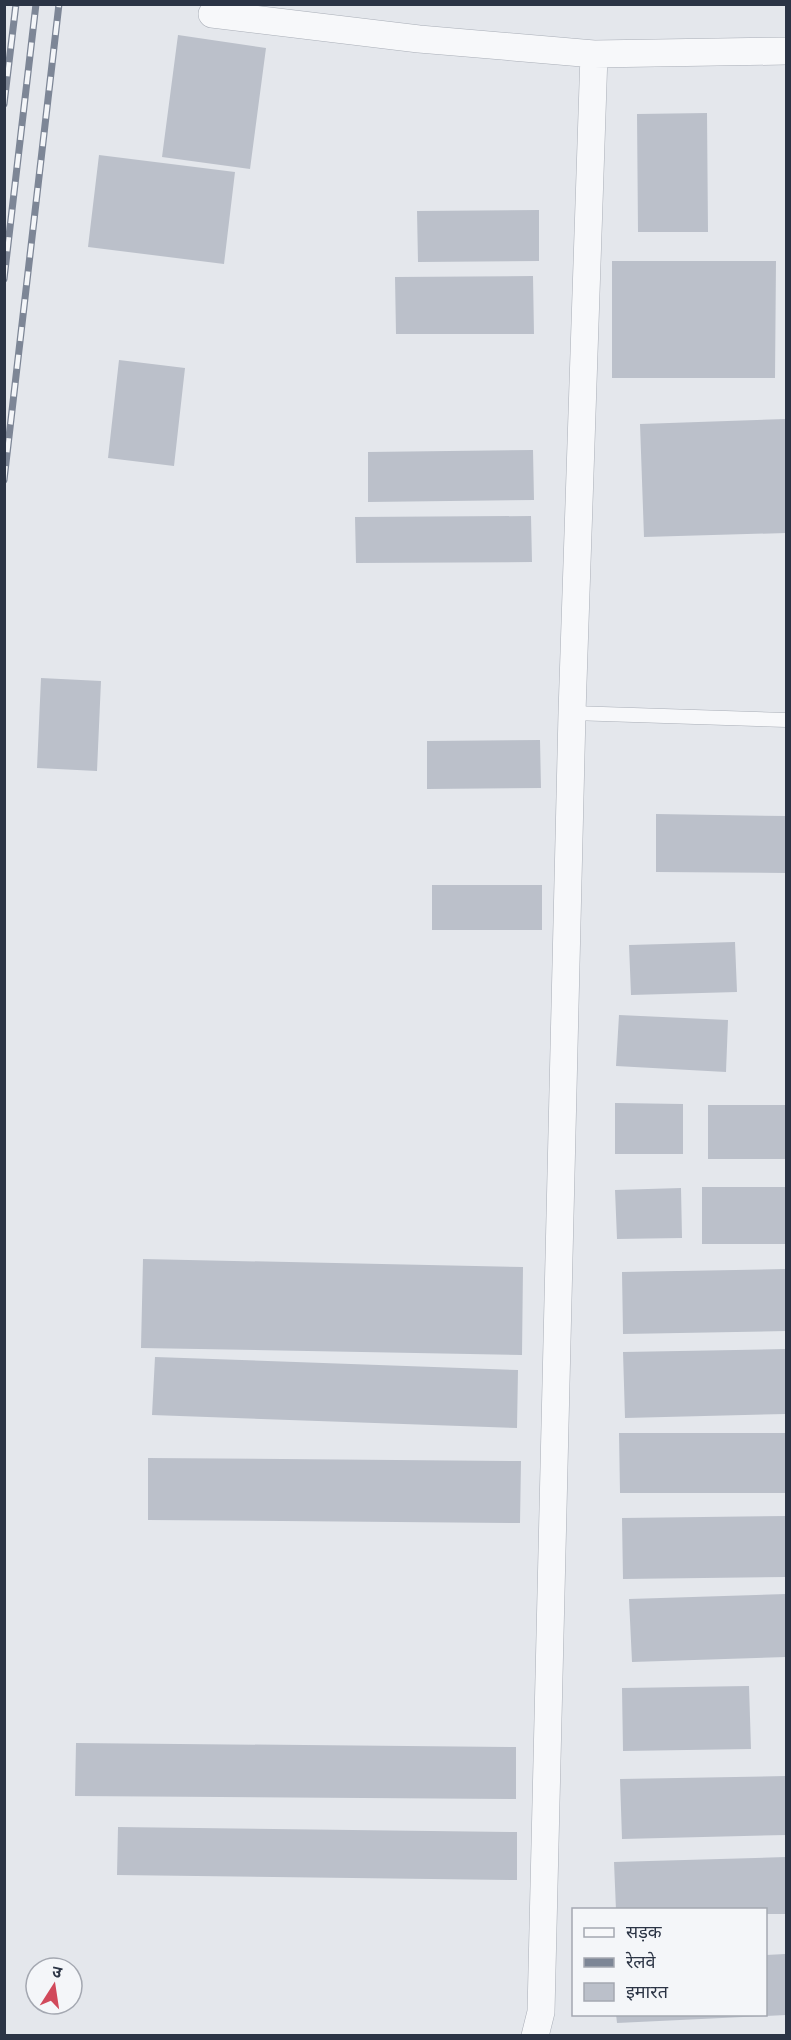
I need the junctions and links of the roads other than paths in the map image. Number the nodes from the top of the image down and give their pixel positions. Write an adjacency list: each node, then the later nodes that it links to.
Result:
1 (212, 14): 3 (street)
2 (786, 51): 3 (street)
3 (594, 54): 4 (street)
4 (572, 713): 5 (lane); 6 (street)
5 (786, 720)
6 (535, 2036)

